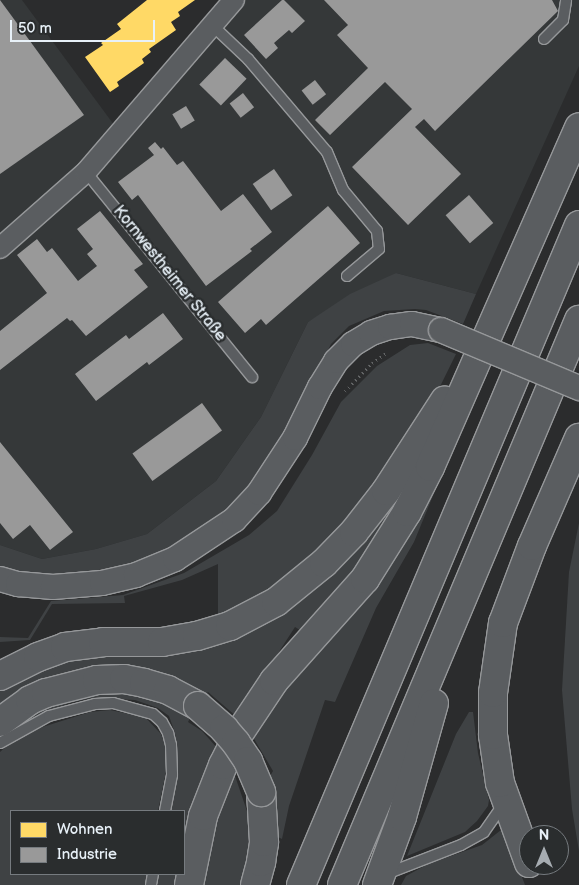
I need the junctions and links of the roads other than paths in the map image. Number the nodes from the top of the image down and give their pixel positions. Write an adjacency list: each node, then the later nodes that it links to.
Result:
1 (566, 0): 4 (lane)
2 (229, 2): 3 (street)
3 (212, 25): 6 (street); 9 (lane)
4 (544, 38)
5 (579, 127): 11 (highway)
6 (86, 172): 8 (street); 12 (lane, Kornwestheimer Straße)
7 (579, 225): 26 (highway)
8 (0, 248)
9 (347, 276)
10 (579, 320): 16 (highway)
11 (478, 359): 17 (highway); 24 (highway)
12 (252, 377)
13 (579, 388): 15 (street, bridge)
14 (579, 438): 20 (highway)
15 (0, 579)
16 (457, 612): 23 (highway); 27 (highway)
17 (0, 676)
18 (0, 722): 25 (highway, bridge)
19 (0, 743): 21 (lane)
20 (506, 799): 22 (highway); 23 (lane)
21 (165, 810)
22 (519, 836)
23 (379, 881)
24 (189, 885)
25 (255, 885)
26 (301, 885)
27 (342, 885)

